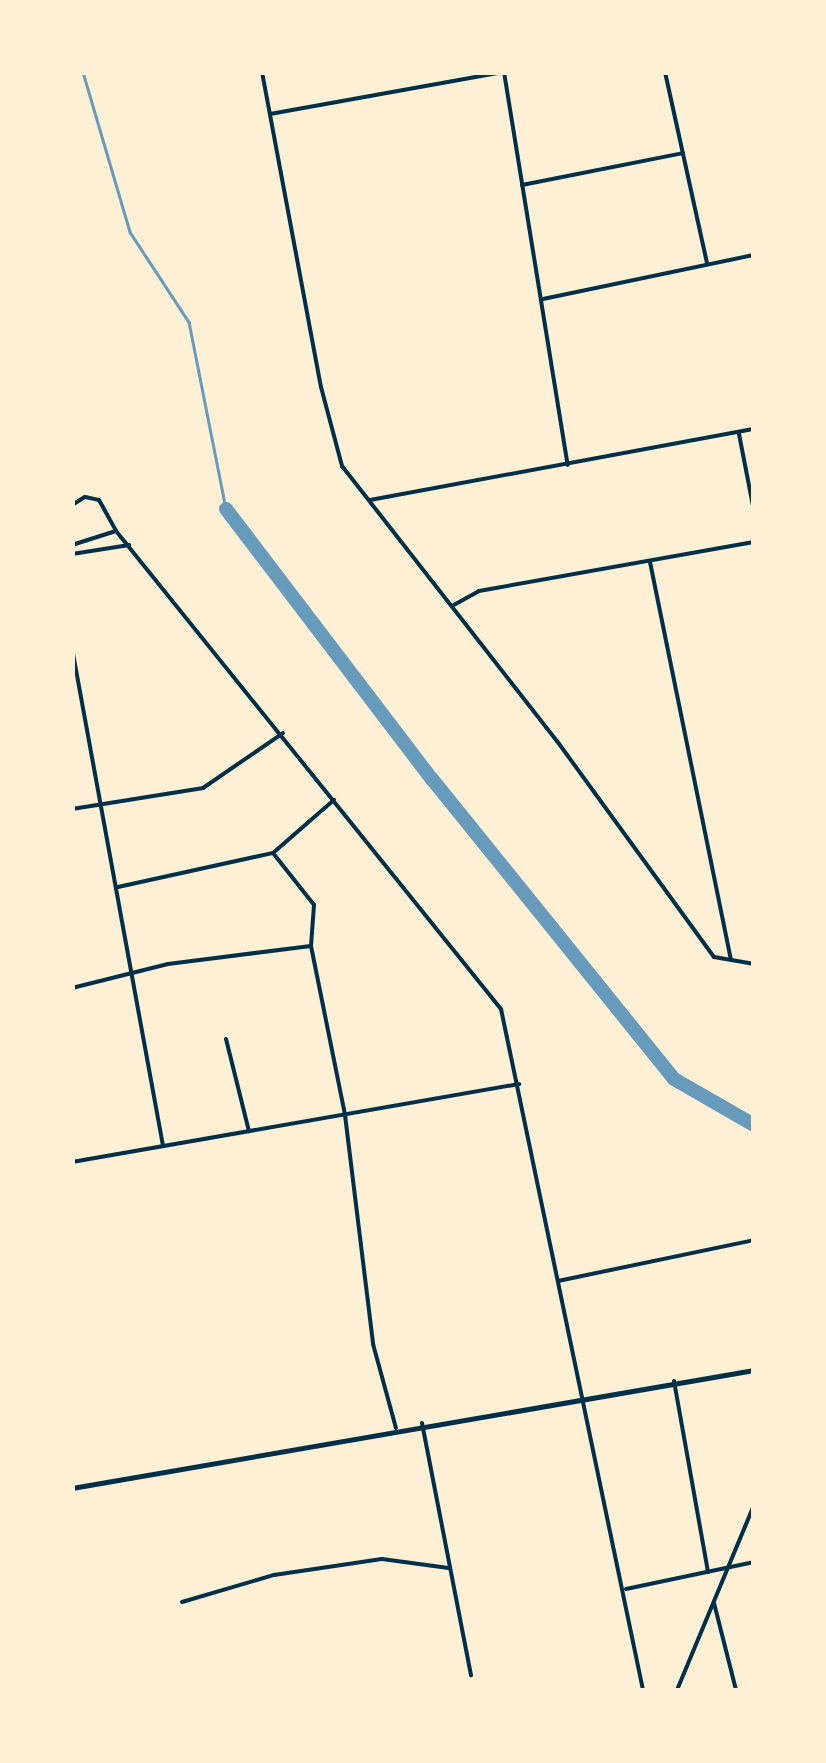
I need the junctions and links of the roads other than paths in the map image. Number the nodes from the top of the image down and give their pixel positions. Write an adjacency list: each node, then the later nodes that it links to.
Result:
1 (262, 72): 4 (street)
2 (504, 72): 4 (street); 6 (street)
3 (666, 72): 5 (street)
4 (270, 114): 13 (street)
5 (683, 153): 6 (street); 8 (street)
6 (522, 185): 9 (street)
7 (754, 254): 8 (street)
8 (707, 265): 9 (street)
9 (541, 299): 12 (street)
10 (754, 429): 11 (street)
11 (739, 434): 12 (street); 15 (street)
12 (568, 465): 13 (street)
13 (370, 500): 22 (street)
14 (72, 505): 16 (street)
15 (754, 511)
16 (116, 531): 18 (street); 19 (street)
17 (754, 542): 21 (street)
18 (129, 545): 20 (street); 24 (street)
19 (72, 546)
20 (72, 554)
21 (650, 562): 22 (street); 31 (street)
22 (452, 606): 31 (street)
23 (72, 648): 26 (street)
24 (283, 733): 25 (street); 26 (street)
25 (335, 799): 28 (street); 36 (street)
26 (101, 804): 27 (street); 29 (street)
27 (72, 809)
28 (273, 853): 29 (street); 30 (street)
29 (118, 887): 33 (street)
30 (311, 946): 33 (street); 37 (street)
31 (731, 962): 32 (street)
32 (754, 964)
33 (134, 977): 34 (street); 39 (street)
34 (72, 988)
35 (226, 1039): 38 (street)
36 (519, 1084): 37 (street); 42 (street)
37 (345, 1115): 38 (street); 47 (street)
38 (249, 1130): 39 (street)
39 (163, 1146): 40 (street)
40 (72, 1162)
41 (754, 1240): 42 (street)
42 (556, 1281): 45 (street)
43 (754, 1370): 44 (street)
44 (674, 1381): 45 (street); 53 (street)
45 (583, 1397): 46 (street); 54 (street)
46 (422, 1422): 47 (street); 52 (street)
47 (396, 1428): 48 (street)
48 (72, 1488)
49 (754, 1504): 51 (street)
50 (754, 1562): 51 (street)
51 (728, 1567): 53 (street); 56 (street)
52 (448, 1568): 55 (street); 57 (street)
53 (708, 1572): 54 (street)
54 (626, 1589): 58 (street)
55 (182, 1602)
56 (714, 1602): 59 (street); 60 (street)
57 (471, 1675)
58 (643, 1690)
59 (676, 1690)
60 (736, 1690)

